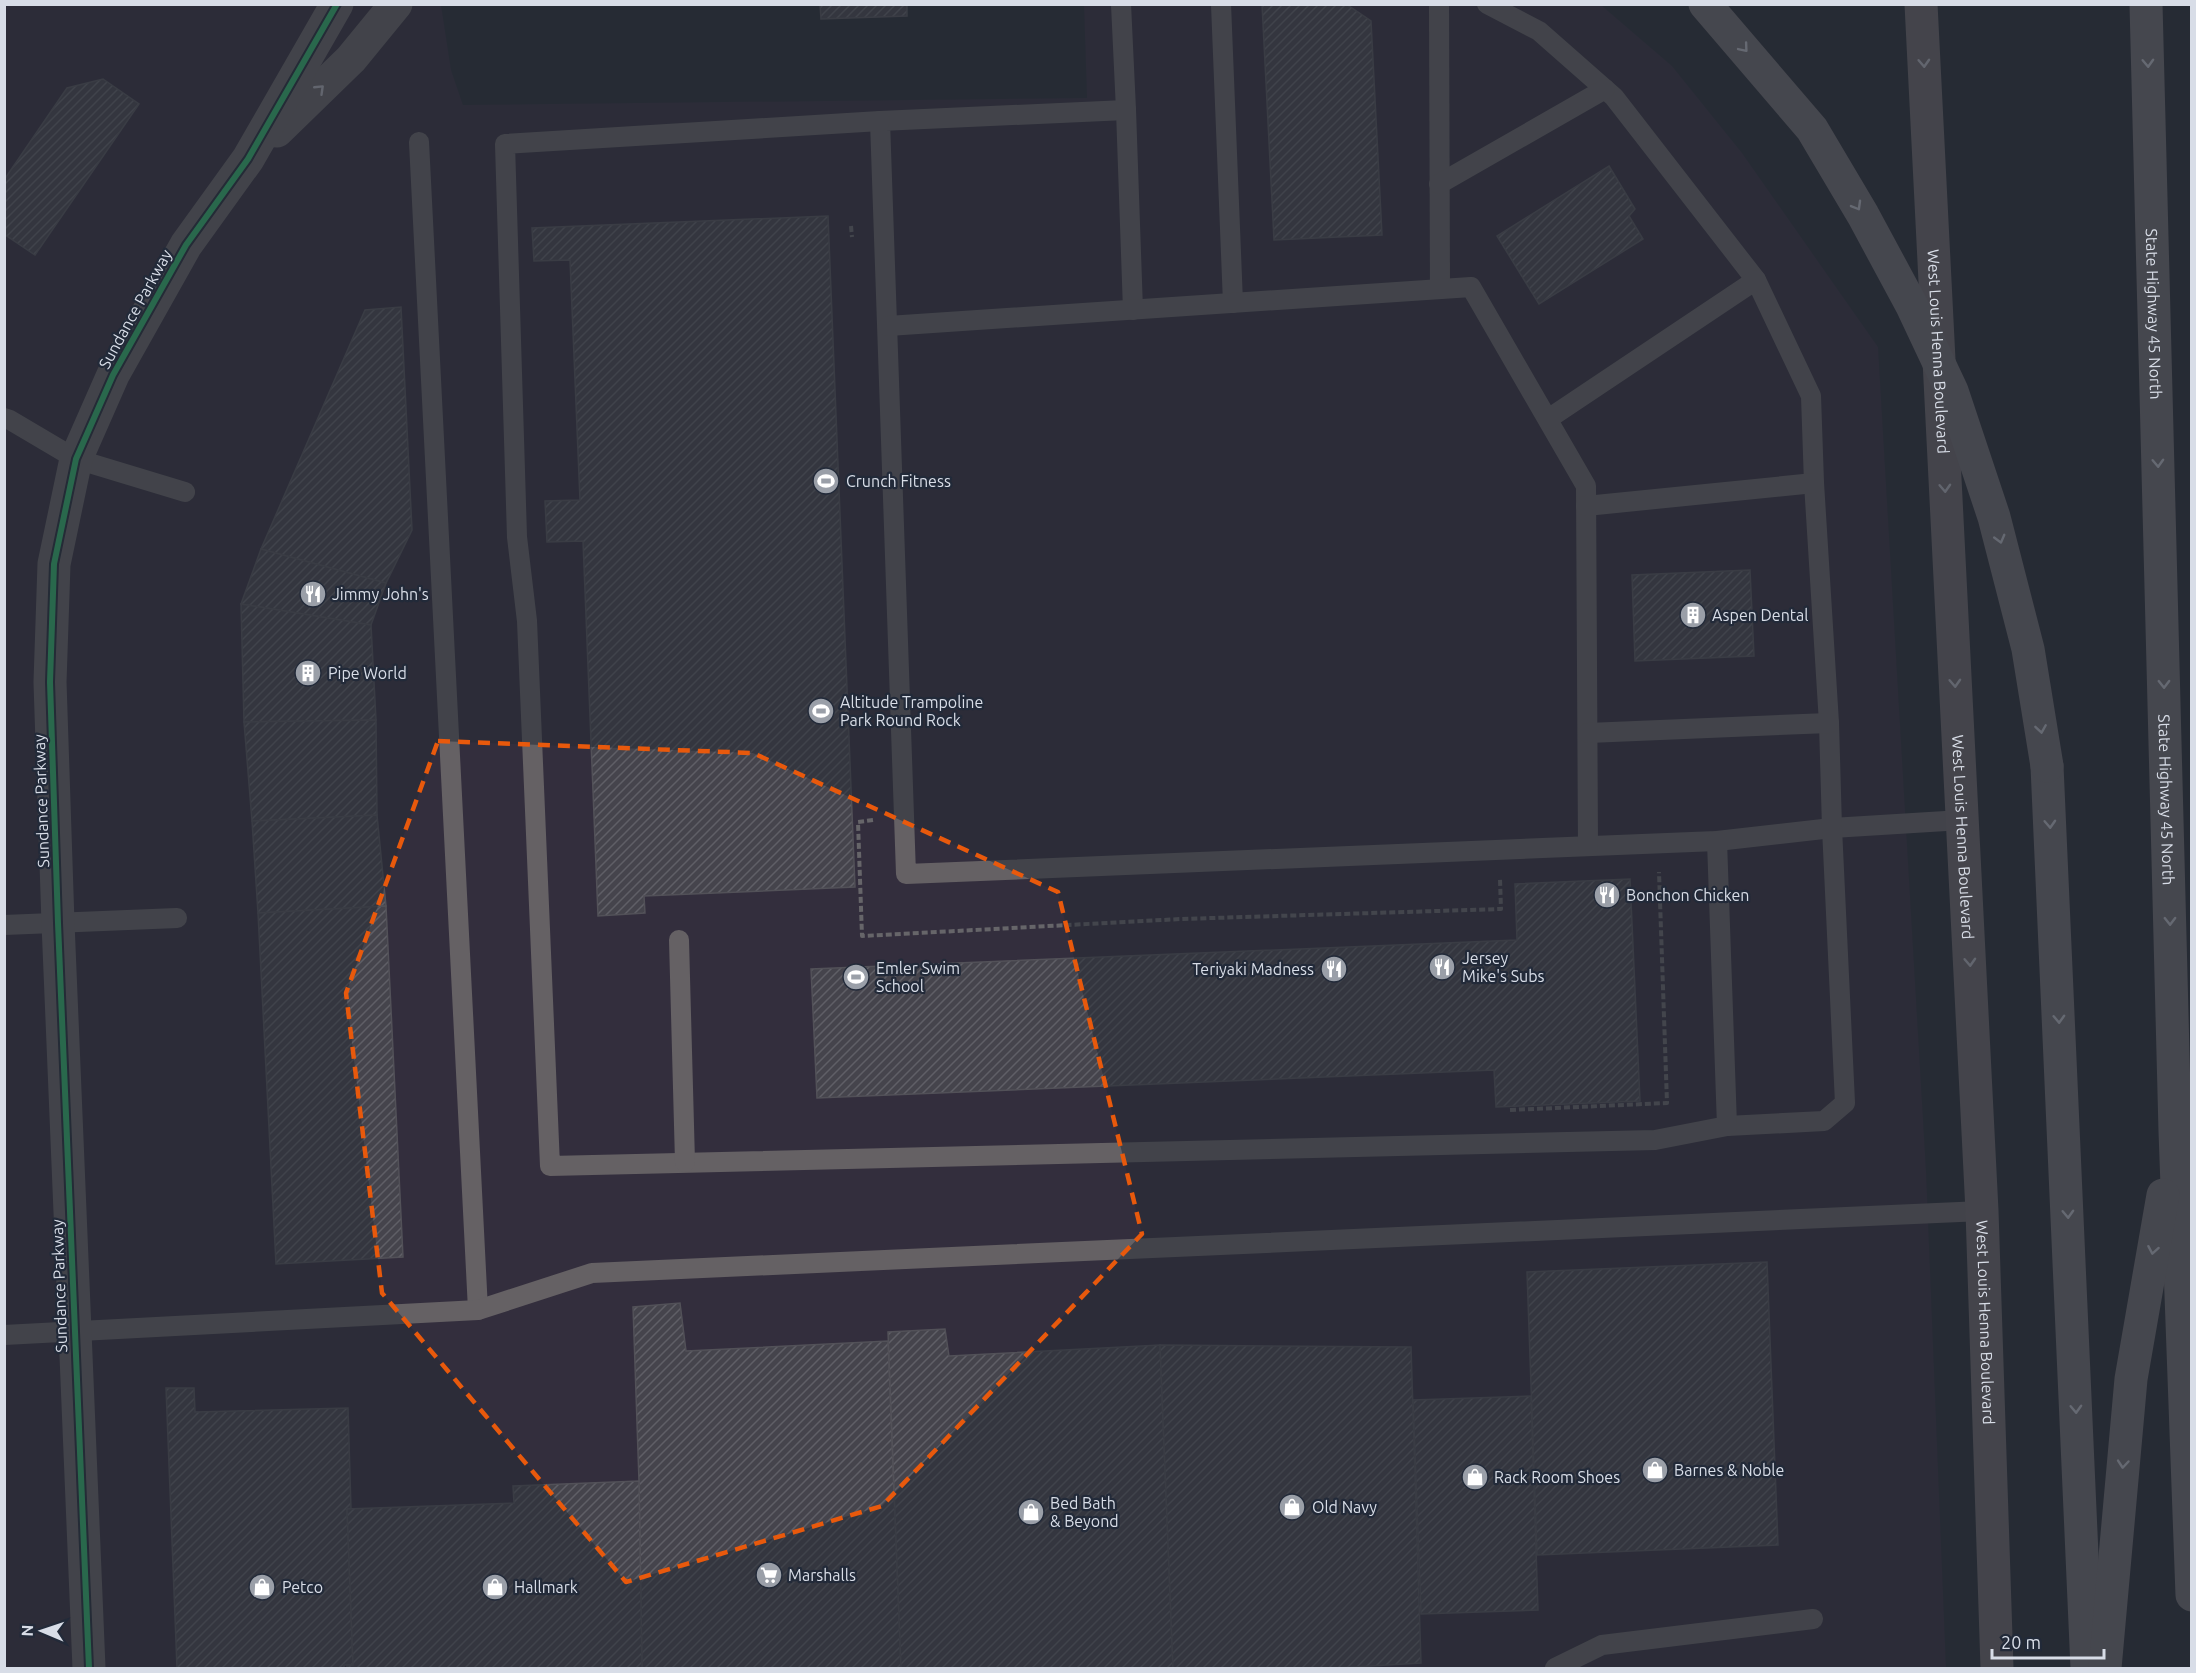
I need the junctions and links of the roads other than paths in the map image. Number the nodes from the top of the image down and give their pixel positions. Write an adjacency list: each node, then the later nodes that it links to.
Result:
1 (337, 4): 14 (street, Sundance Parkway)
2 (396, 4): 14 (street, Sundance Parkway, one-way to 2)
3 (1121, 4): 11 (lane)
4 (1221, 4): 18 (lane)
5 (1439, 4): 15 (lane)
6 (1487, 4): 10 (lane)
7 (1705, 4): 49 (highway, one-way to 49, bridge)
8 (1921, 4): 29 (main road, West Louis Henna Boulevard, one-way to 29)
9 (2146, 4): 38 (highway, State Highway 45 North, one-way to 38)
10 (1605, 89): 15 (lane); 16 (lane)
11 (1126, 110): 12 (lane); 19 (lane)
12 (880, 121): 20 (lane); 39 (lane)
13 (419, 142): 41 (lane)
14 (248, 159): 23 (street, Sundance Parkway)
15 (1440, 184): 17 (lane)
16 (1756, 280): 22 (lane); 24 (lane)
17 (1440, 290): 18 (lane); 22 (lane)
18 (1233, 303): 19 (lane)
19 (1133, 310): 20 (lane)
20 (888, 326): 32 (lane)
21 (4, 418): 23 (lane)
22 (1548, 419): 26 (lane)
23 (76, 459): 25 (lane); 34 (street, Sundance Parkway)
24 (1814, 483): 26 (lane); 27 (lane)
25 (185, 492)
26 (1586, 506): 28 (lane)
27 (1829, 723): 28 (lane); 30 (lane)
28 (1588, 732): 32 (lane)
29 (1962, 820): 30 (lane); 40 (main road, West Louis Henna Boulevard, one-way to 40)
30 (1832, 828): 31 (lane); 37 (lane)
31 (1716, 842): 32 (lane); 37 (lane)
32 (1588, 846)
33 (177, 918): 34 (lane)
34 (58, 923): 35 (lane); 42 (street, Sundance Parkway)
35 (4, 925)
36 (679, 940): 39 (lane)
37 (1727, 1126): 39 (lane)
38 (2175, 1131): 44 (highway, State Highway 45 North); 50 (highway, one-way to 50)
39 (685, 1162)
40 (1982, 1211): 41 (lane); 48 (main road, West Louis Henna Boulevard)
41 (478, 1310): 42 (lane)
42 (75, 1330): 43 (lane); 46 (street, Sundance Parkway)
43 (4, 1335)
44 (2192, 1595)
45 (1813, 1619): 47 (lane)
46 (89, 1668)
47 (1555, 1668)
48 (1997, 1668)
49 (2087, 1668)
50 (2105, 1668)

